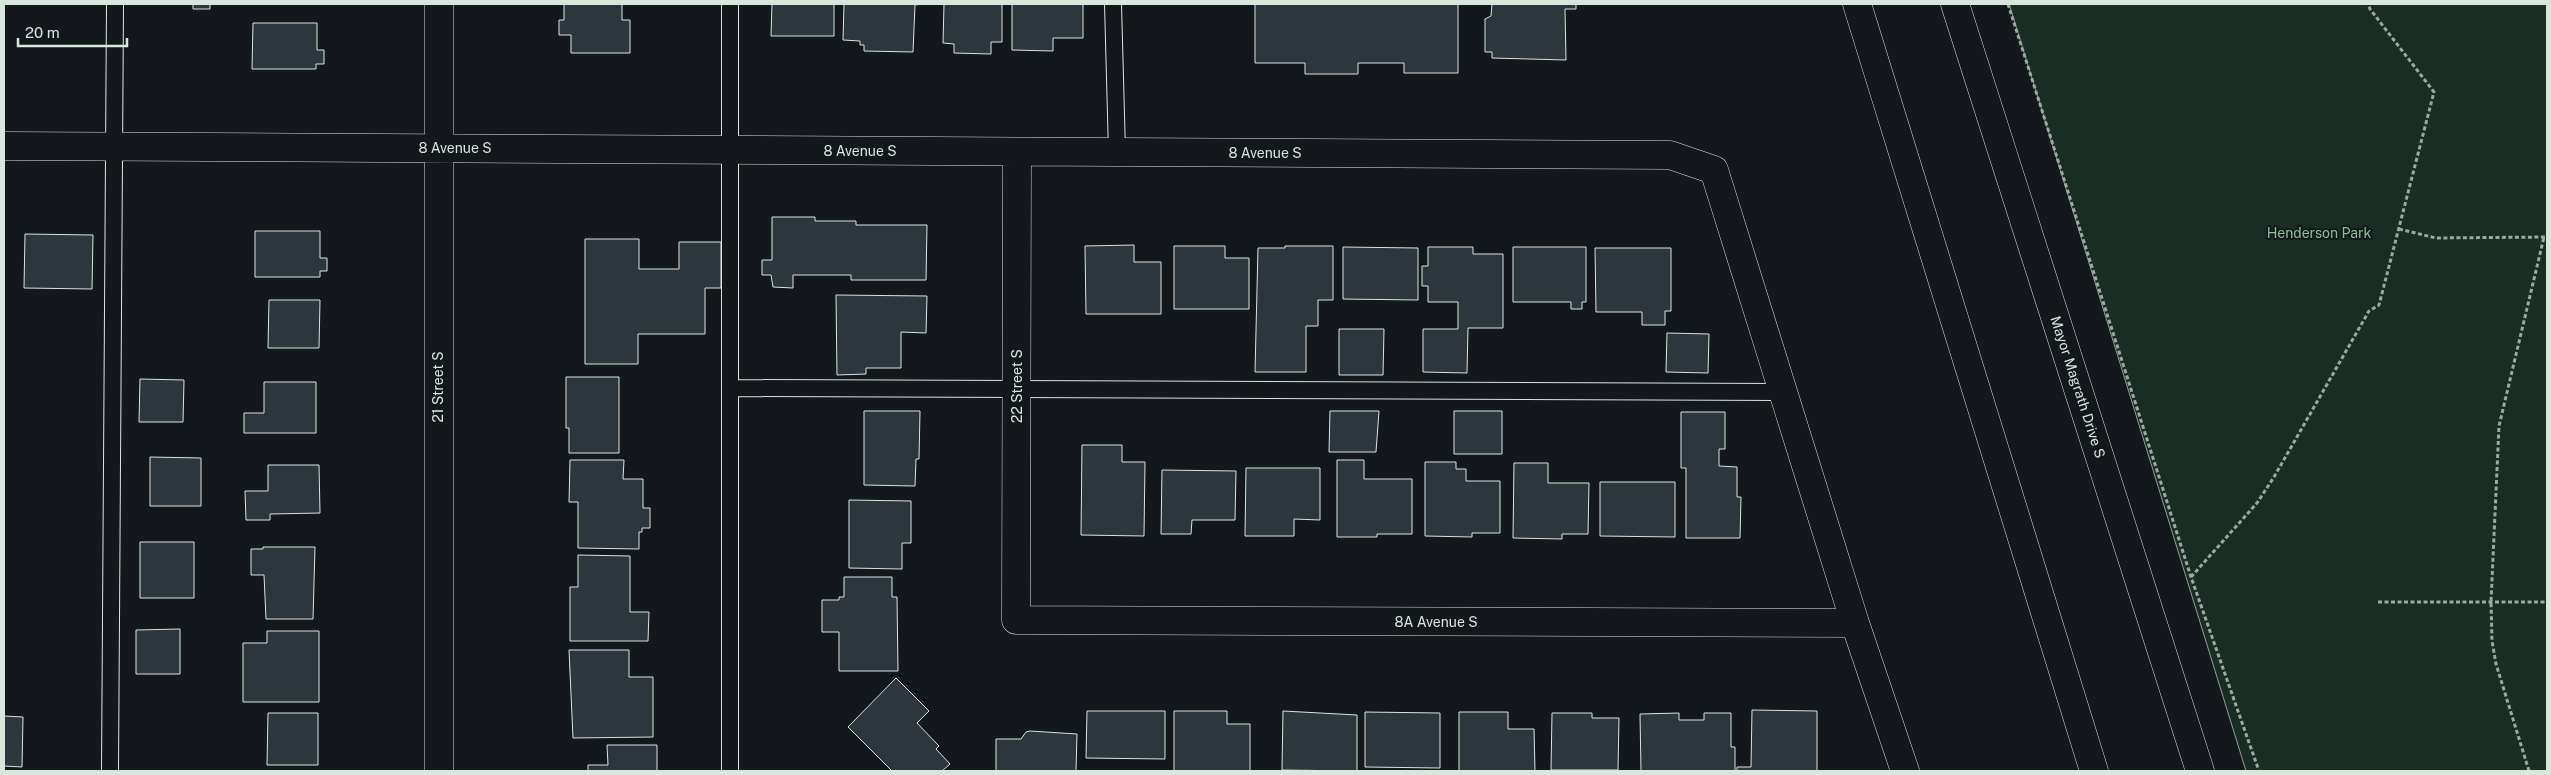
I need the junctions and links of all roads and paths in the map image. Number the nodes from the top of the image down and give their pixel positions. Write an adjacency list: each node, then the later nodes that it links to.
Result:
1 (115, 4): 10 (lane)
2 (439, 4): 11 (street, 21 Street S)
3 (730, 4): 12 (lane)
4 (1113, 4): 14 (lane)
5 (1857, 4): 30 (street)
6 (1956, 4): 31 (street, Mayor Magrath Drive S)
7 (2008, 4): 20 (path)
8 (2368, 4): 15 (path)
9 (4, 146): 10 (street, 8 Avenue S)
10 (116, 146): 11 (street, 8 Avenue S); 26 (lane)
11 (438, 148): 12 (street, 8 Avenue S); 27 (street, 21 Street S)
12 (729, 150): 13 (street, 8 Avenue S); 17 (lane)
13 (1017, 152): 14 (street, 8 Avenue S); 18 (street, 22 Street S)
14 (1117, 152): 19 (street, 8 Avenue S)
15 (2400, 229): 16 (path); 20 (path)
16 (2546, 237): 22 (path)
17 (730, 388): 18 (lane); 28 (lane)
18 (1017, 390): 19 (lane); 24 (street, 22 Street S)
19 (1783, 392): 25 (street)
20 (2191, 577): 32 (path)
21 (2378, 602): 22 (path)
22 (2491, 602): 23 (path); 33 (path)
23 (2547, 602)
24 (1016, 620): 25 (street, 8A Avenue S)
25 (1855, 623): 29 (street)
26 (110, 771)
27 (439, 771)
28 (730, 771)
29 (1905, 771)
30 (2094, 771)
31 (2200, 771)
32 (2259, 771)
33 (2530, 771)

